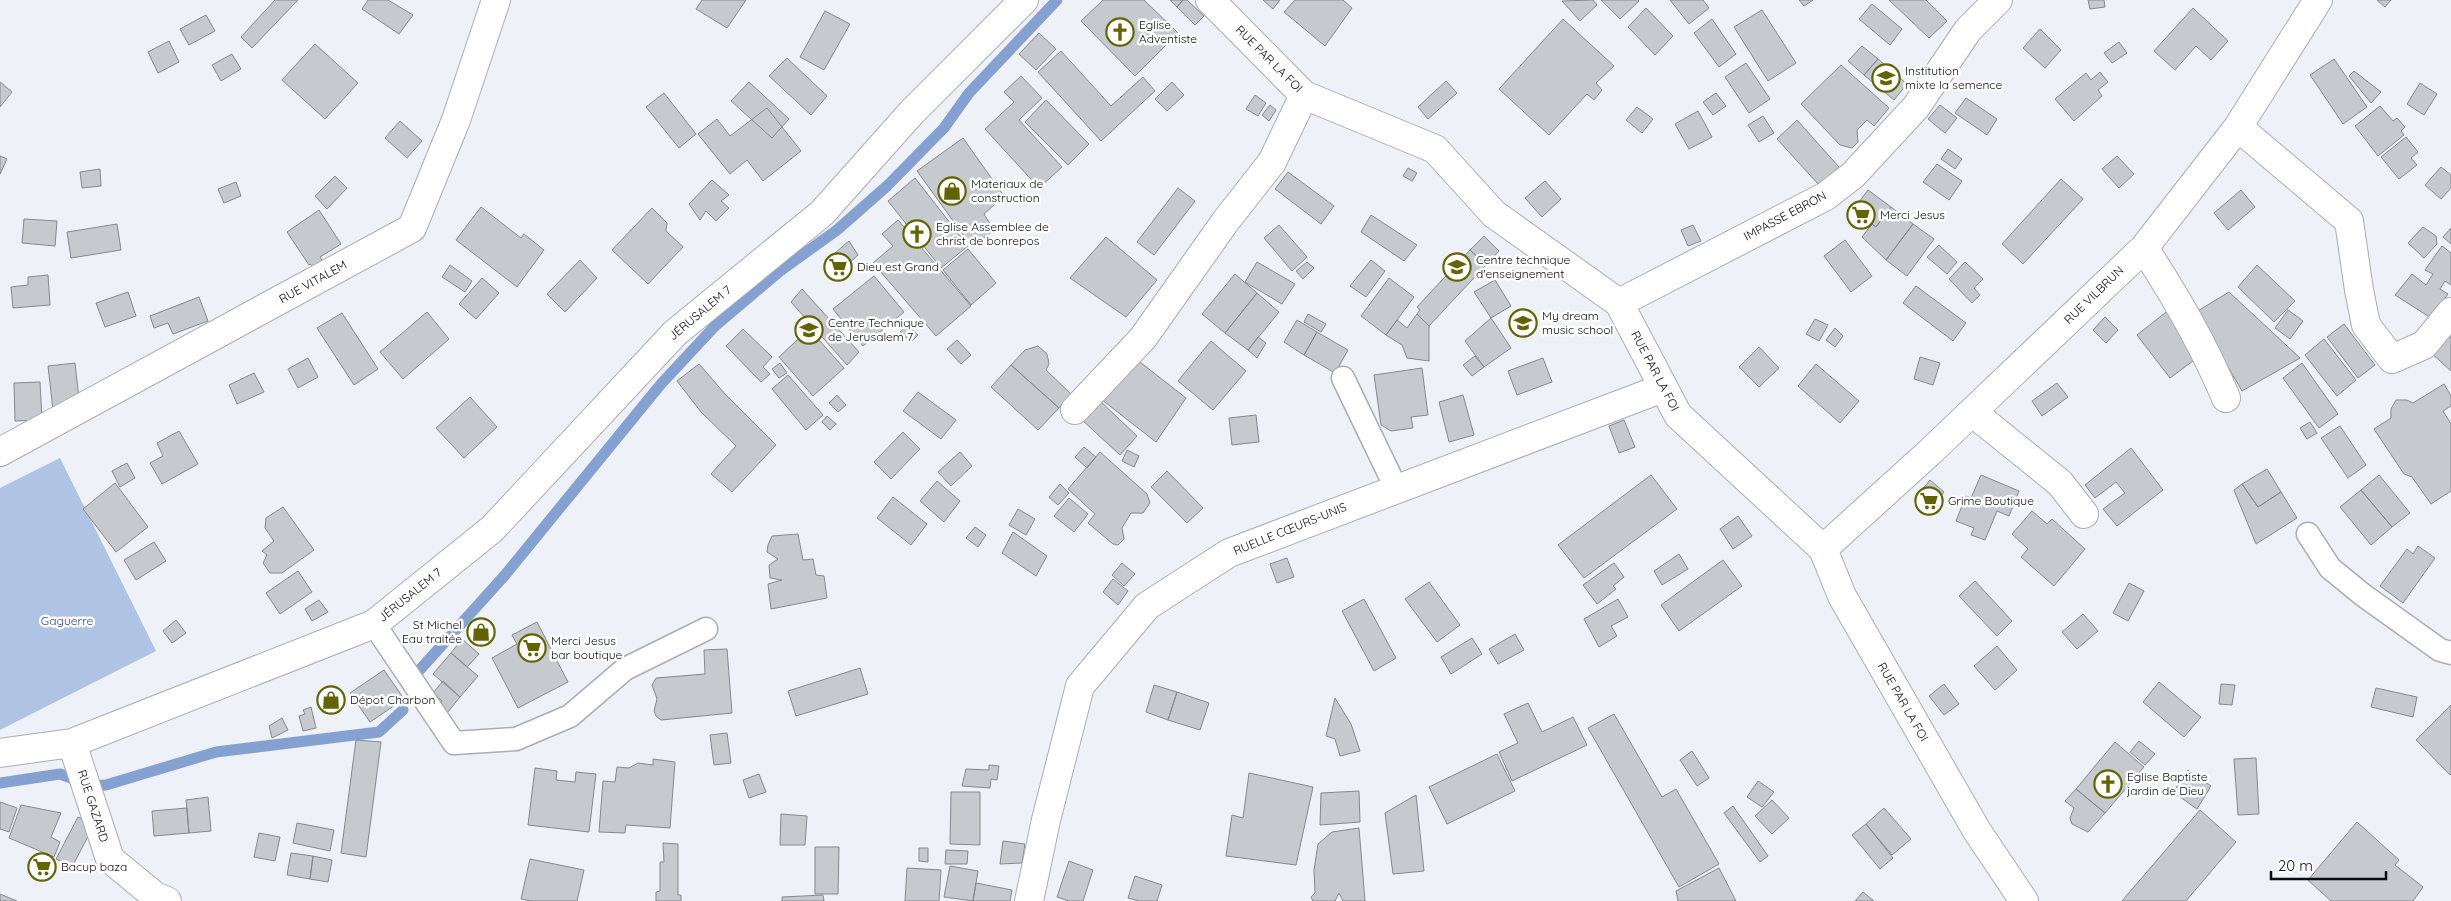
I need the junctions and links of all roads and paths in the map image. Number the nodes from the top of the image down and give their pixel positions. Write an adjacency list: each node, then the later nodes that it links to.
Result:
1 (496, 0): 16 (street, RUE VITALEM)
2 (1024, 0): 21 (street, JÉRUSALEM 7)
3 (1210, 0): 6 (street, RUE PAR LA FOI)
4 (1998, 0): 9 (street, IMPASSE EBRON)
5 (2318, 0): 7 (street, RUE VILBRUN)
6 (1304, 95): 9 (street, RUE PAR LA FOI); 14 (street)
7 (2238, 126): 8 (street, RUE VILBRUN); 10 (street)
8 (2144, 248): 13 (street); 15 (street, RUE VILBRUN)
9 (1619, 303): 12 (street, RUE PAR LA FOI)
10 (2451, 312)
11 (1343, 378): 17 (lane)
12 (1663, 388): 17 (street, RUELLE CŒURS-UNIS); 20 (street, RUE PAR LA FOI)
13 (2226, 398)
14 (1075, 410)
15 (1972, 412): 18 (street); 20 (street, RUE VILBRUN)
16 (0, 452)
17 (1396, 488): 27 (street, RUELLE CŒURS-UNIS)
18 (2084, 514)
19 (2308, 534): 23 (lane)
20 (1823, 550): 28 (street, RUE PAR LA FOI)
21 (374, 624): 22 (lane); 24 (street, JÉRUSALEM 7)
22 (706, 629)
23 (2451, 653)
24 (72, 743): 25 (street); 26 (street, RUE GAZARD)
25 (0, 753)
26 (167, 901)
27 (1029, 901)
28 (2024, 901)

